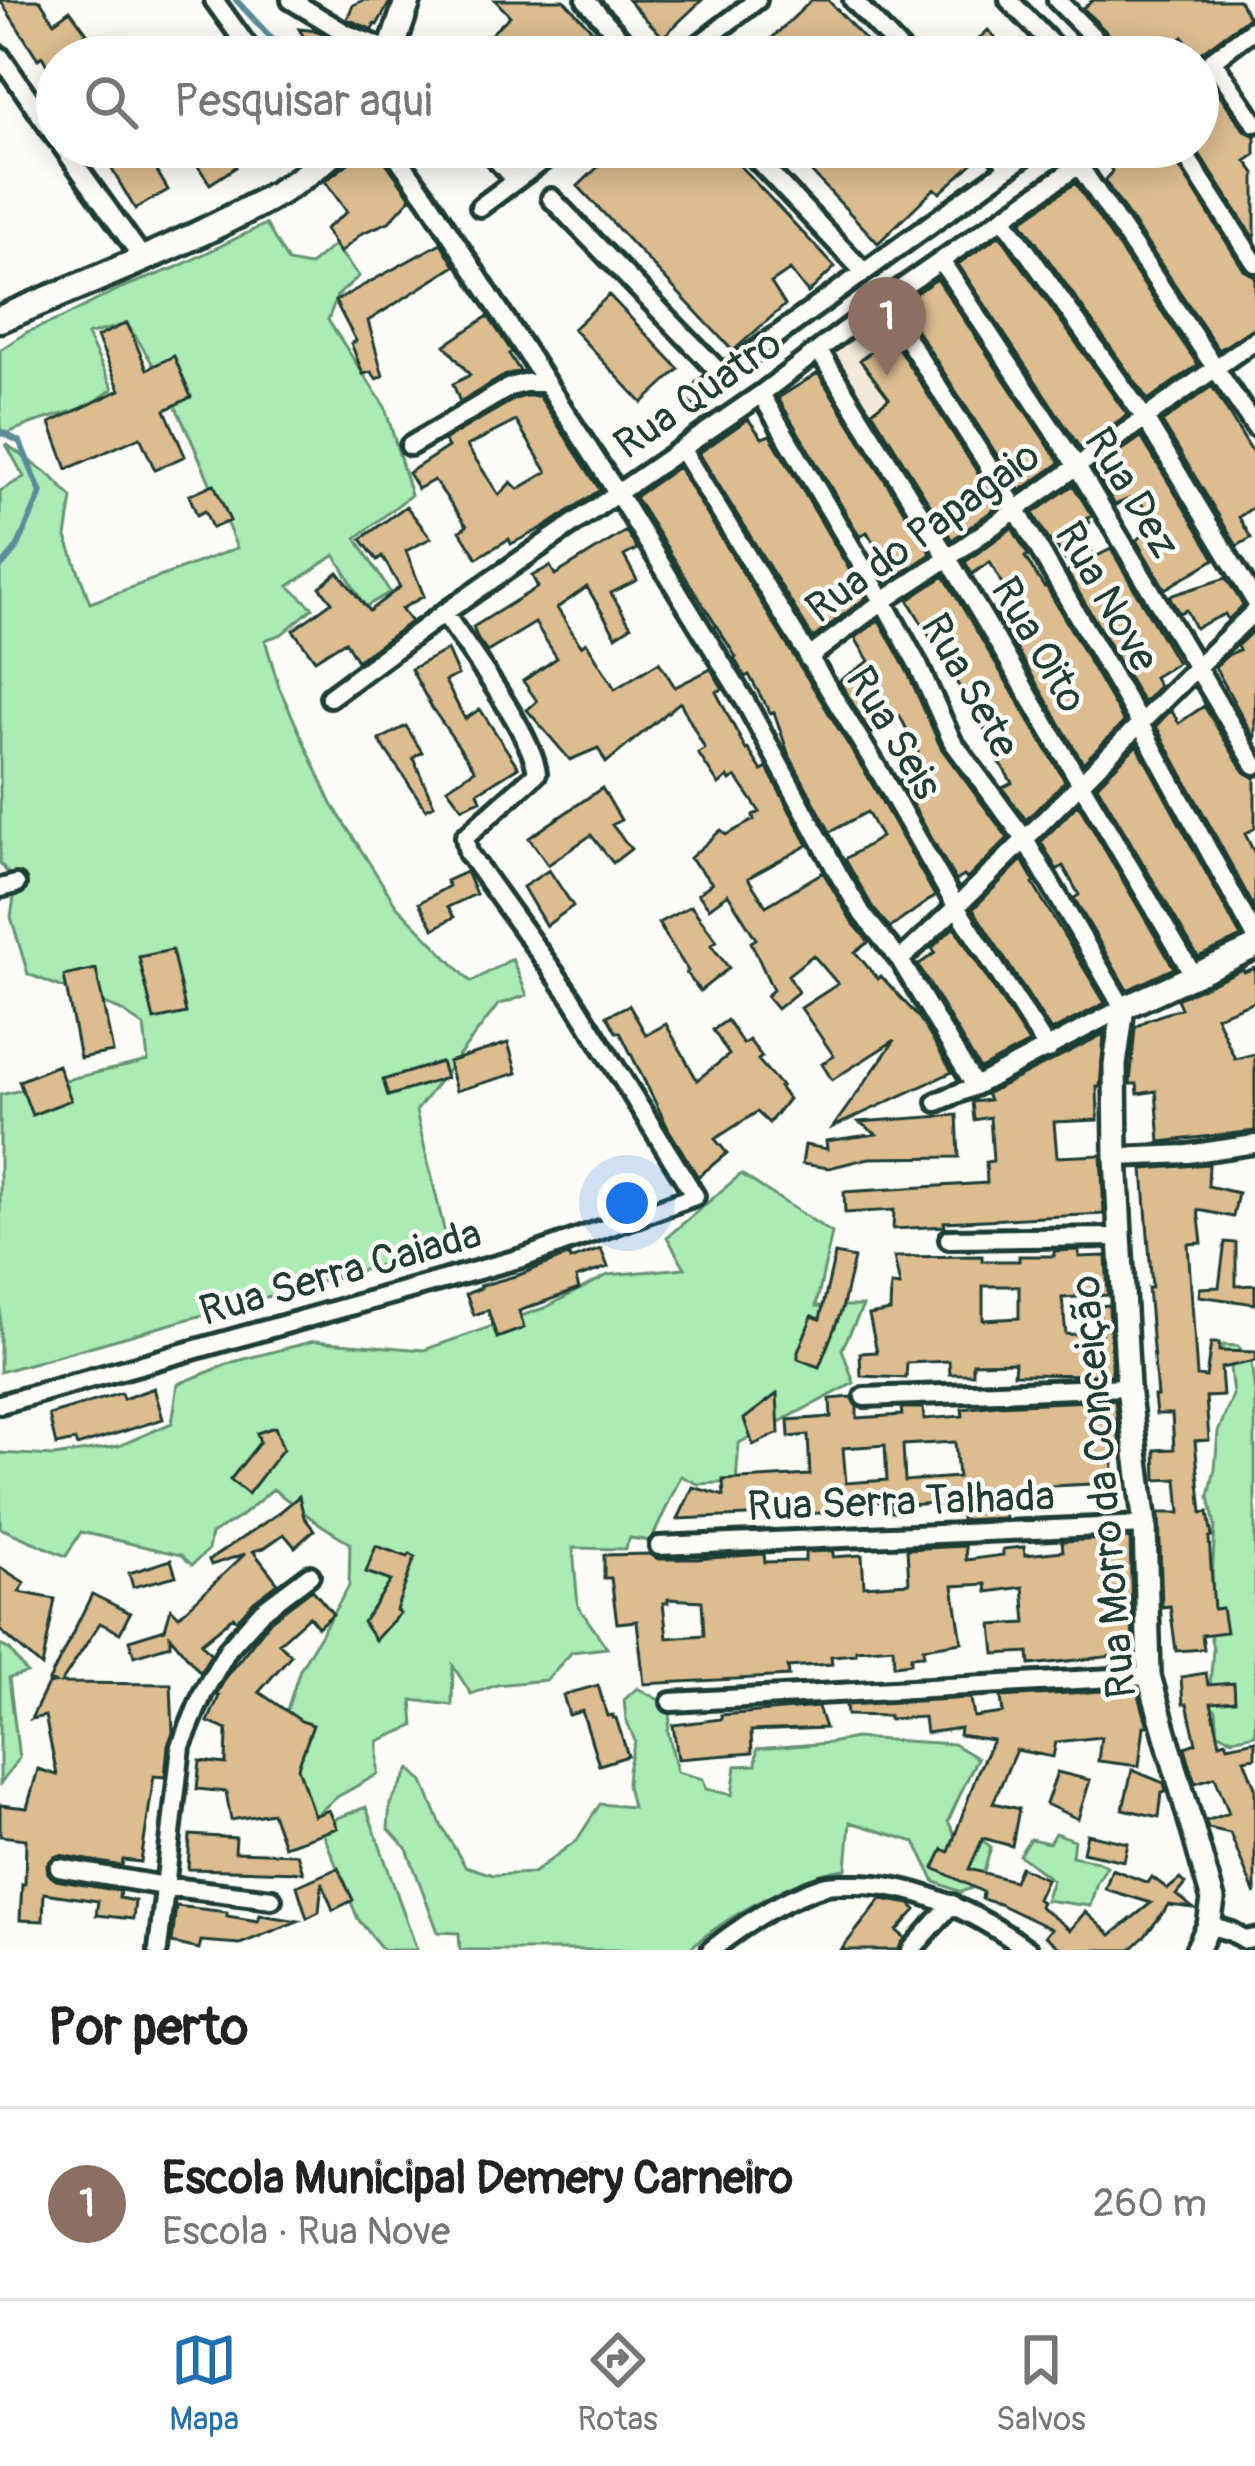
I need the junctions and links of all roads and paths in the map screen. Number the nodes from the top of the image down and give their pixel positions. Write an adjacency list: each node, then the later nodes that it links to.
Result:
1 (214, 0): 10 (street)
2 (290, 0): 11 (street)
3 (408, 0): 12 (main road)
4 (586, 0): 13 (street)
5 (758, 0): 14 (street)
6 (853, 0): 15 (street)
7 (1009, 0): 16 (street)
8 (1057, 0): 17 (street)
9 (1255, 28): 18 (street)
10 (240, 36)
11 (351, 36)
12 (396, 36)
13 (618, 36)
14 (711, 36)
15 (887, 36)
16 (1044, 36)
17 (1092, 36)
18 (1219, 55)
19 (0, 56): 21 (street)
20 (1219, 82): 22 (street)
21 (36, 108)
22 (1255, 123)
23 (78, 168): 37 (street)
24 (310, 168): 37 (main road)
25 (405, 168): 47 (street)
26 (504, 168): 33 (street)
27 (532, 168): 33 (street)
28 (765, 168): 40 (street)
29 (1009, 168): 40 (street)
30 (1078, 168): 36 (street, Rua Quatro)
31 (1080, 168): 45 (street)
32 (1194, 168): 39 (street)
33 (515, 180): 35 (street)
34 (551, 198): 46 (street)
35 (480, 207)
36 (1004, 219): 38 (street, Rua Quatro); 50 (street)
37 (144, 260): 42 (main road)
38 (941, 261): 41 (street, Rua Quatro); 54 (street, Rua Dez)
39 (1255, 263)
40 (864, 272): 46 (street)
41 (884, 301): 44 (street, Rua Quatro); 56 (street, Rua Nove)
42 (0, 320)
43 (1255, 340): 45 (street, Rua do Papagaio)
44 (819, 351): 48 (street, Rua Quatro); 57 (street, Rua Oito)
45 (1214, 368): 50 (street, Rua do Papagaio); 51 (street)
46 (722, 375): 49 (street)
47 (545, 383): 52 (street); 55 (street)
48 (761, 394): 53 (street, Rua Quatro); 58 (street, Rua Sete)
49 (697, 397)
50 (1144, 417): 54 (street, Rua do Papagaio); 59 (street)
51 (1255, 428)
52 (410, 446)
53 (682, 450): 55 (street, Rua Quatro); 62 (street, Rua Seis)
54 (1076, 465): 56 (street, Rua do Papagaio); 63 (street, Rua Dez)
55 (618, 494): 61 (street, Rua Quatro); 72 (street)
56 (1016, 509): 57 (street, Rua do Papagaio); 65 (street, Rua Nove)
57 (948, 558): 58 (street, Rua do Papagaio); 67 (street, Rua Oito)
58 (883, 601): 62 (street, Rua do Papagaio); 68 (street, Rua Sete)
59 (1255, 601)
60 (1255, 611): 63 (street)
61 (444, 613): 64 (street, Rua Quatro); 84 (street, Rua Serra Caiada)
62 (808, 658): 69 (street, Rua Seis)
63 (1196, 667): 65 (street); 66 (street, Rua Dez)
64 (330, 697)
65 (1139, 722): 67 (street); 70 (street, Rua Nove)
66 (1255, 765)
67 (1080, 783): 68 (street); 73 (street, Rua Oito)
68 (1024, 838): 69 (street); 74 (street, Rua Sete)
69 (957, 908): 72 (street); 75 (street, Rua Seis)
70 (1255, 936)
71 (1255, 947): 73 (street)
72 (900, 960): 76 (street)
73 (1194, 976): 74 (street)
74 (1124, 1008): 75 (street); 79 (street, Rua Morro da Conceição)
75 (1048, 1050): 76 (street)
76 (975, 1086): 77 (street)
77 (937, 1102)
78 (1255, 1144): 79 (street)
79 (1116, 1157): 80 (street, Rua Morro da Conceição)
80 (1121, 1238): 81 (street); 82 (street, Rua Morro da Conceição)
81 (949, 1239)
82 (1128, 1387): 83 (street); 85 (street, Rua Morro da Conceição)
83 (864, 1397)
84 (0, 1404)
85 (1145, 1525): 86 (street, Rua Serra Talhada); 88 (street, Rua Morro da Conceição)
86 (659, 1546)
87 (310, 1575): 91 (street)
88 (1149, 1676): 89 (street); 94 (street, Rua Morro da Conceição)
89 (671, 1702)
90 (58, 1868): 91 (street)
91 (164, 1886): 92 (street); 96 (street)
92 (272, 1899)
93 (952, 1904): 97 (street); 98 (street); 99 (street)
94 (1209, 1925): 95 (street); 100 (street)
95 (1255, 1938)
96 (158, 1950)
97 (711, 1950)
98 (911, 1950)
99 (1028, 1950)
100 (1197, 1950)

